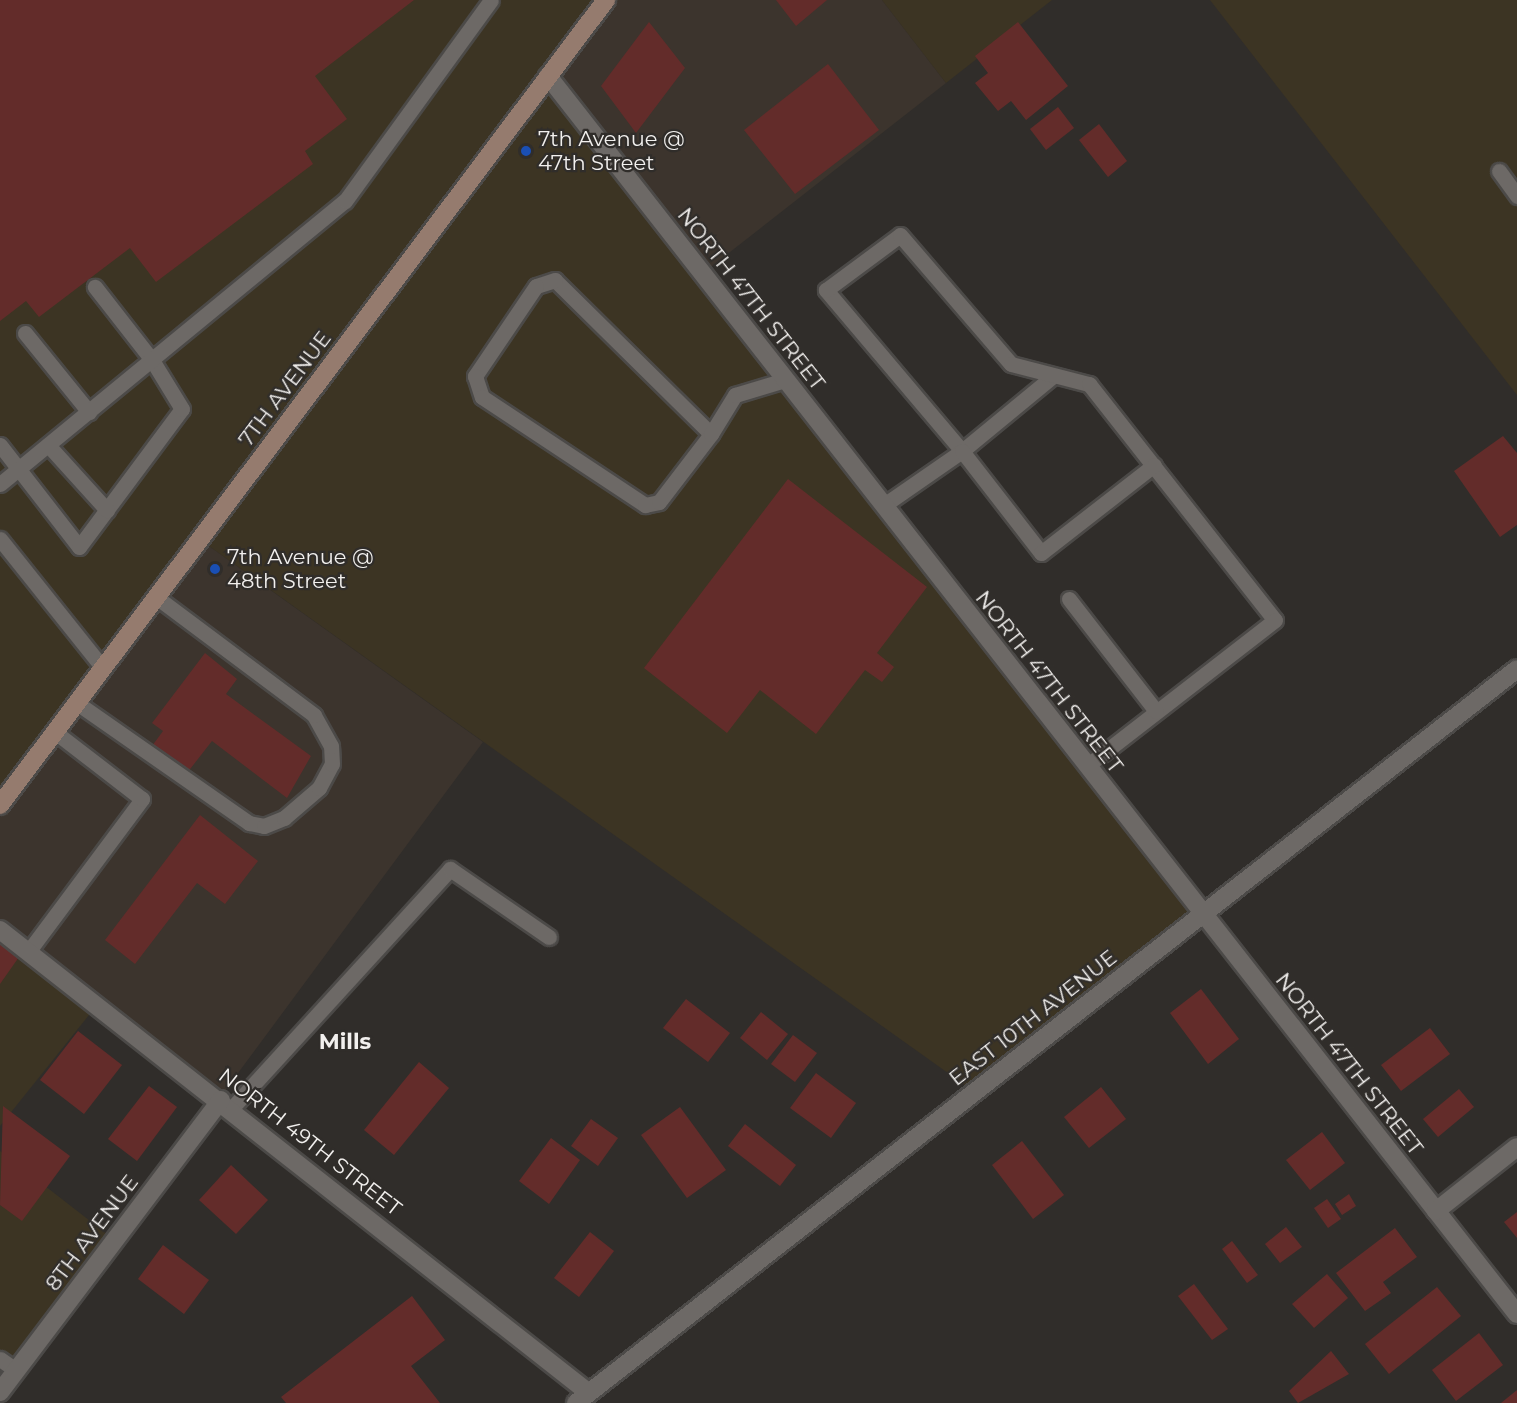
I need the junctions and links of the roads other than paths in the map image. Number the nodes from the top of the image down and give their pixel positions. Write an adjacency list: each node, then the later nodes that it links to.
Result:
1 (491, 0): 8 (lane)
2 (606, 0): 3 (street, 7TH AVENUE)
3 (548, 76): 10 (street, NORTH 47TH STREET); 22 (street, 7TH AVENUE)
4 (1499, 171): 5 (lane)
5 (1517, 196)
6 (95, 287): 8 (lane)
7 (25, 333): 11 (lane)
8 (152, 360): 11 (lane); 20 (lane)
9 (1053, 375): 15 (lane); 15 (lane); 16 (lane)
10 (785, 380): 12 (lane); 19 (street, NORTH 47TH STREET)
11 (89, 412): 13 (lane)
12 (711, 434): 12 (lane)
13 (48, 445): 17 (lane); 20 (lane)
14 (0, 446): 17 (lane)
15 (962, 451): 16 (lane); 19 (lane)
16 (1154, 465): 27 (lane)
17 (18, 469): 18 (lane); 20 (lane)
18 (0, 484)
19 (884, 505): 29 (street, NORTH 47TH STREET)
20 (107, 510)
21 (0, 539): 24 (lane)
22 (156, 597): 24 (street, 7TH AVENUE); 26 (lane)
23 (1068, 599): 27 (lane)
24 (103, 668): 26 (street, 7TH AVENUE)
25 (1517, 669): 31 (street, EAST 10TH AVENUE)
26 (77, 703): 28 (street, 7TH AVENUE)
27 (1156, 711): 29 (lane)
28 (55, 732): 30 (street, 7TH AVENUE); 34 (lane)
29 (1087, 766): 31 (street, NORTH 47TH STREET)
30 (0, 805)
31 (1203, 914): 37 (street, NORTH 47TH STREET); 42 (street, EAST 10TH AVENUE)
32 (0, 930): 34 (street, NORTH 49TH STREET)
33 (549, 937): 35 (lane)
34 (28, 952): 35 (street, NORTH 49TH STREET)
35 (226, 1105): 40 (street, 8TH AVENUE); 42 (street, NORTH 49TH STREET)
36 (1517, 1148): 37 (street)
37 (1436, 1211): 38 (street, NORTH 47TH STREET)
38 (1517, 1314)
39 (0, 1359): 40 (lane)
40 (16, 1370): 41 (street, 8TH AVENUE)
41 (0, 1392)
42 (582, 1398)

